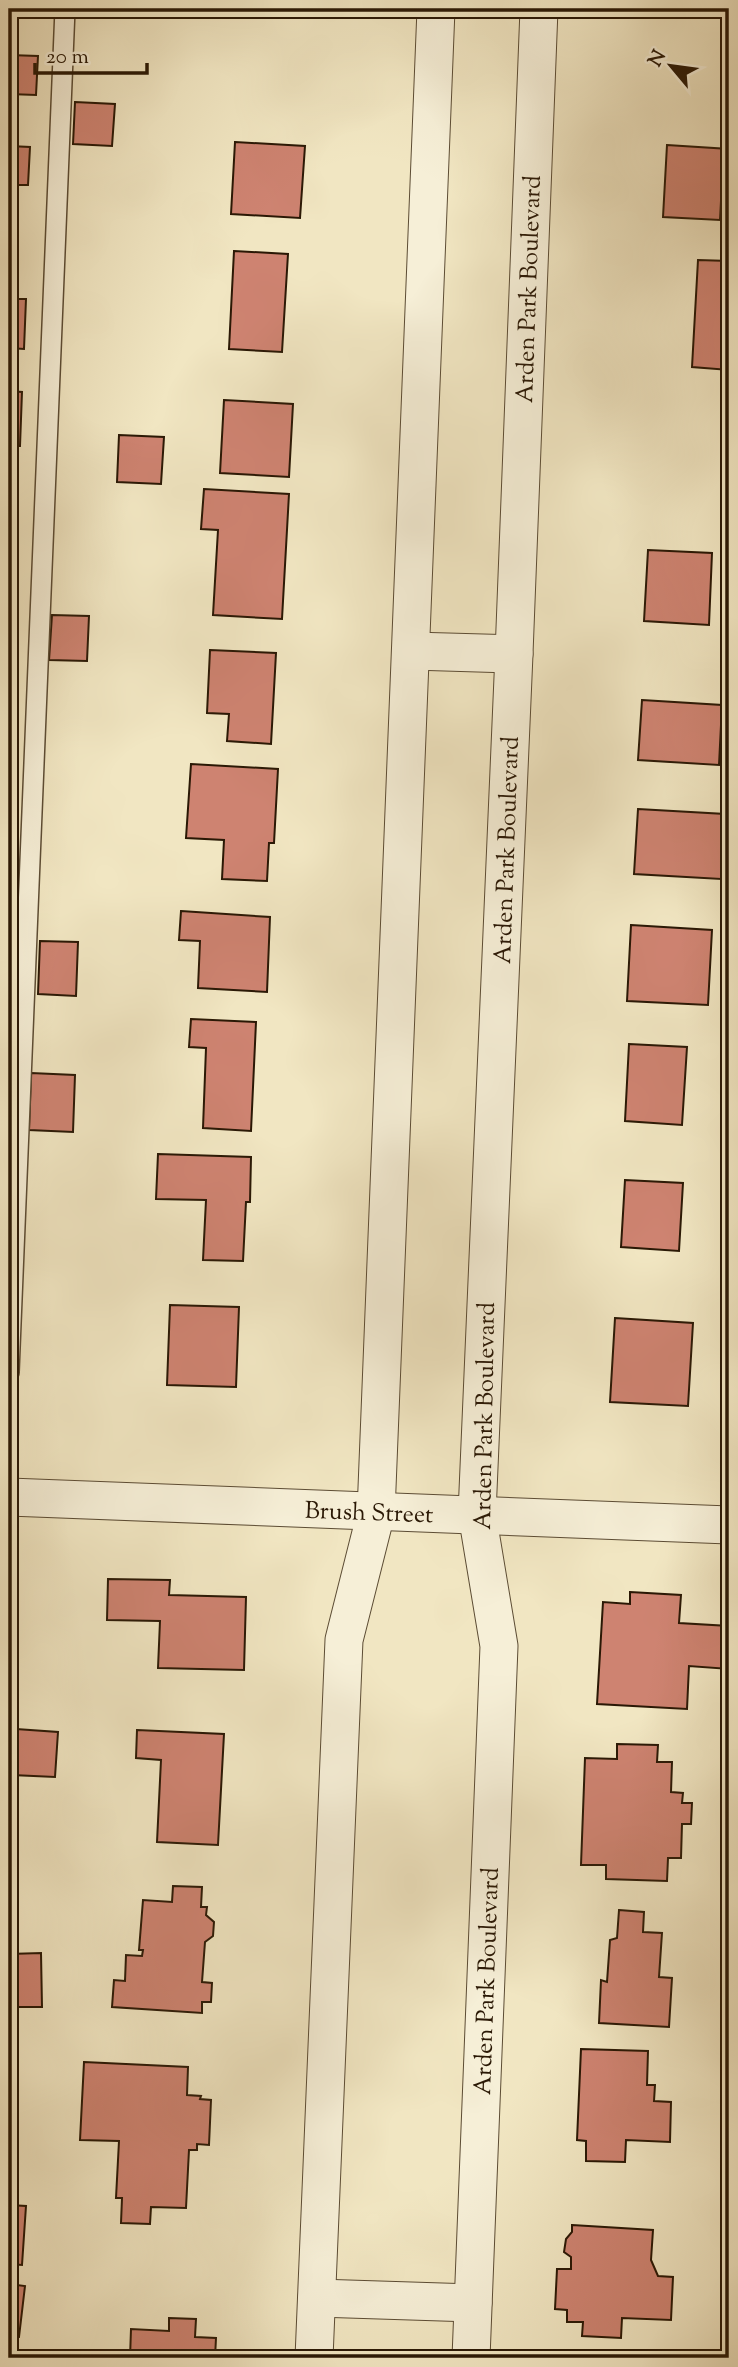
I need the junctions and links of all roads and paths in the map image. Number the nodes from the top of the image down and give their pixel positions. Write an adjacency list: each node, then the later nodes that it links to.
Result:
1 (65, 9): 6 (lane)
2 (436, 9): 4 (street)
3 (539, 9): 5 (street, Arden Park Boulevard)
4 (412, 651): 5 (street); 8 (street)
5 (514, 654): 9 (street, Arden Park Boulevard)
6 (9, 1371)
7 (9, 1497): 8 (street, Brush Street)
8 (376, 1513): 9 (street, Brush Street); 11 (street)
9 (477, 1514): 10 (street, Brush Street); 12 (street, Arden Park Boulevard)
10 (729, 1525)
11 (317, 2298): 12 (street); 13 (street)
12 (473, 2303): 14 (street, Arden Park Boulevard)
13 (314, 2358)
14 (471, 2358)

